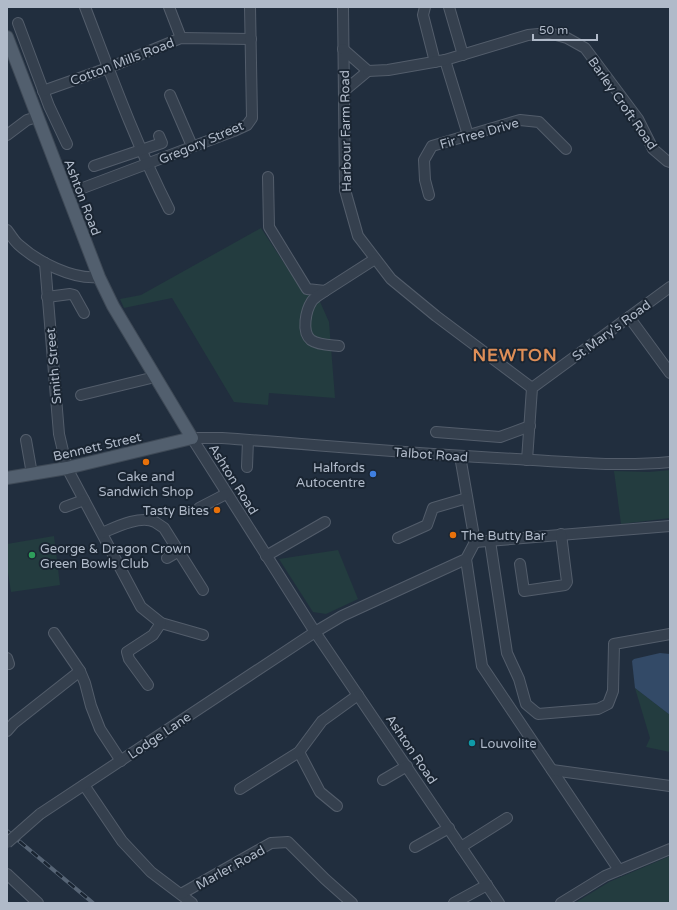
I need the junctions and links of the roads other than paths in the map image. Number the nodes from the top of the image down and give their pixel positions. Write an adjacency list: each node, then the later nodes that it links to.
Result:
1 (85, 7): 14 (street)
2 (169, 7): 9 (street)
3 (250, 7): 10 (street, Gregory Street)
4 (343, 7): 11 (street, Harbour Farm Road)
5 (425, 7): 13 (street)
6 (449, 7): 12 (street)
7 (18, 23): 16 (street)
8 (7, 37): 19 (main road, Ashton Road)
9 (181, 38): 10 (street, Cotton Mills Road); 14 (street, Cotton Mills Road)
10 (251, 38): 24 (street, Gregory Street)
11 (343, 49): 15 (street); 17 (street, Harbour Farm Road)
12 (463, 55): 13 (street, Barley Croft Road); 27 (street, Barley Croft Road)
13 (440, 61): 15 (street, Barley Croft Road); 22 (street)
14 (108, 68): 16 (street, Cotton Mills Road); 26 (street)
15 (368, 71): 17 (street)
16 (43, 91): 23 (street)
17 (344, 91): 35 (street, Harbour Farm Road)
18 (170, 95): 24 (street)
19 (37, 117): 20 (street); 31 (main road, Ashton Road)
20 (7, 135)
21 (159, 136): 26 (street)
22 (468, 136): 25 (street, Fir Tree Drive); 32 (street, Fir Tree Drive)
23 (67, 144)
24 (192, 146): 28 (street, Gregory Street)
25 (566, 149)
26 (141, 150): 28 (street); 29 (street)
27 (670, 162)
28 (147, 165): 31 (street, Gregory Street); 33 (street)
29 (94, 166)
30 (268, 177): 39 (street)
31 (67, 194): 37 (main road, Ashton Road)
32 (429, 195)
33 (169, 209)
34 (7, 230): 36 (street)
35 (375, 259): 39 (street); 46 (street, Harbour Farm Road)
36 (44, 263): 37 (street); 40 (street, Smith Street)
37 (99, 277): 45 (main road, Ashton Road)
38 (670, 287): 42 (street, St Mary's Road)
39 (324, 291): 43 (street)
40 (47, 297): 41 (street); 57 (street, Smith Street)
41 (84, 313)
42 (629, 317): 44 (street); 46 (street, St Mary's Road)
43 (339, 346)
44 (670, 373)
45 (155, 377): 47 (street); 50 (main road, Ashton Road)
46 (532, 388): 48 (street)
47 (81, 395)
48 (530, 426): 49 (street); 54 (street)
49 (436, 432)
50 (192, 438): 52 (street, Talbot Road); 57 (main road, Bennett Street); 60 (street, Ashton Road)
51 (26, 440): 58 (street)
52 (248, 440): 53 (street, Talbot Road); 56 (street)
53 (460, 456): 54 (street, Talbot Road); 61 (street)
54 (528, 460): 55 (street, Talbot Road)
55 (670, 462)
56 (247, 467)
57 (67, 468): 58 (main road, Bennett Street); 62 (street, Smith Street)
58 (32, 474): 59 (main road, Bennett Street)
59 (7, 478)
60 (226, 494): 64 (street); 73 (street, Ashton Road)
61 (467, 498): 69 (street); 71 (street)
62 (84, 500): 63 (street); 67 (street, Smith Street)
63 (65, 507)
64 (199, 508)
65 (325, 522): 73 (street)
66 (670, 526): 68 (street)
67 (102, 533): 72 (street); 78 (street, Smith Street)
68 (561, 534): 70 (street); 76 (street)
69 (398, 538)
70 (490, 541): 71 (street); 81 (street)
71 (475, 542): 75 (street)
72 (179, 551): 74 (street); 77 (street)
73 (266, 556): 79 (street, Ashton Road)
74 (167, 558)
75 (466, 559): 79 (street, Lodge Lane); 90 (street)
76 (520, 564)
77 (203, 590)
78 (157, 620): 82 (street); 84 (street)
79 (315, 632): 85 (street, Ashton Road); 88 (street, Lodge Lane)
80 (54, 633): 83 (street)
81 (670, 634)
82 (203, 635)
83 (80, 671): 86 (street); 88 (street)
84 (148, 685)
85 (358, 695): 87 (street); 89 (street, Ashton Road)
86 (7, 731)
87 (299, 752): 94 (street); 95 (street)
88 (121, 761): 92 (street, Lodge Lane)
89 (406, 766): 91 (street); 97 (street, Ashton Road)
90 (552, 770): 93 (street); 102 (street)
91 (383, 780)
92 (84, 785): 98 (street, Lodge Lane, bridge); 105 (street)
93 (670, 786)
94 (240, 789)
95 (337, 806)
96 (507, 818): 100 (street)
97 (449, 828): 99 (street); 100 (street, Ashton Road)
98 (7, 843)
99 (415, 847)
100 (461, 847): 104 (street, Ashton Road)
101 (670, 849): 102 (street)
102 (619, 870): 111 (street)
103 (7, 874): 106 (street)
104 (487, 885): 109 (street); 110 (street, Ashton Road)
105 (181, 894): 107 (street); 108 (street, Marler Road)
106 (38, 903)
107 (192, 903)
108 (352, 903)
109 (454, 903)
110 (499, 903)
111 (561, 903)

